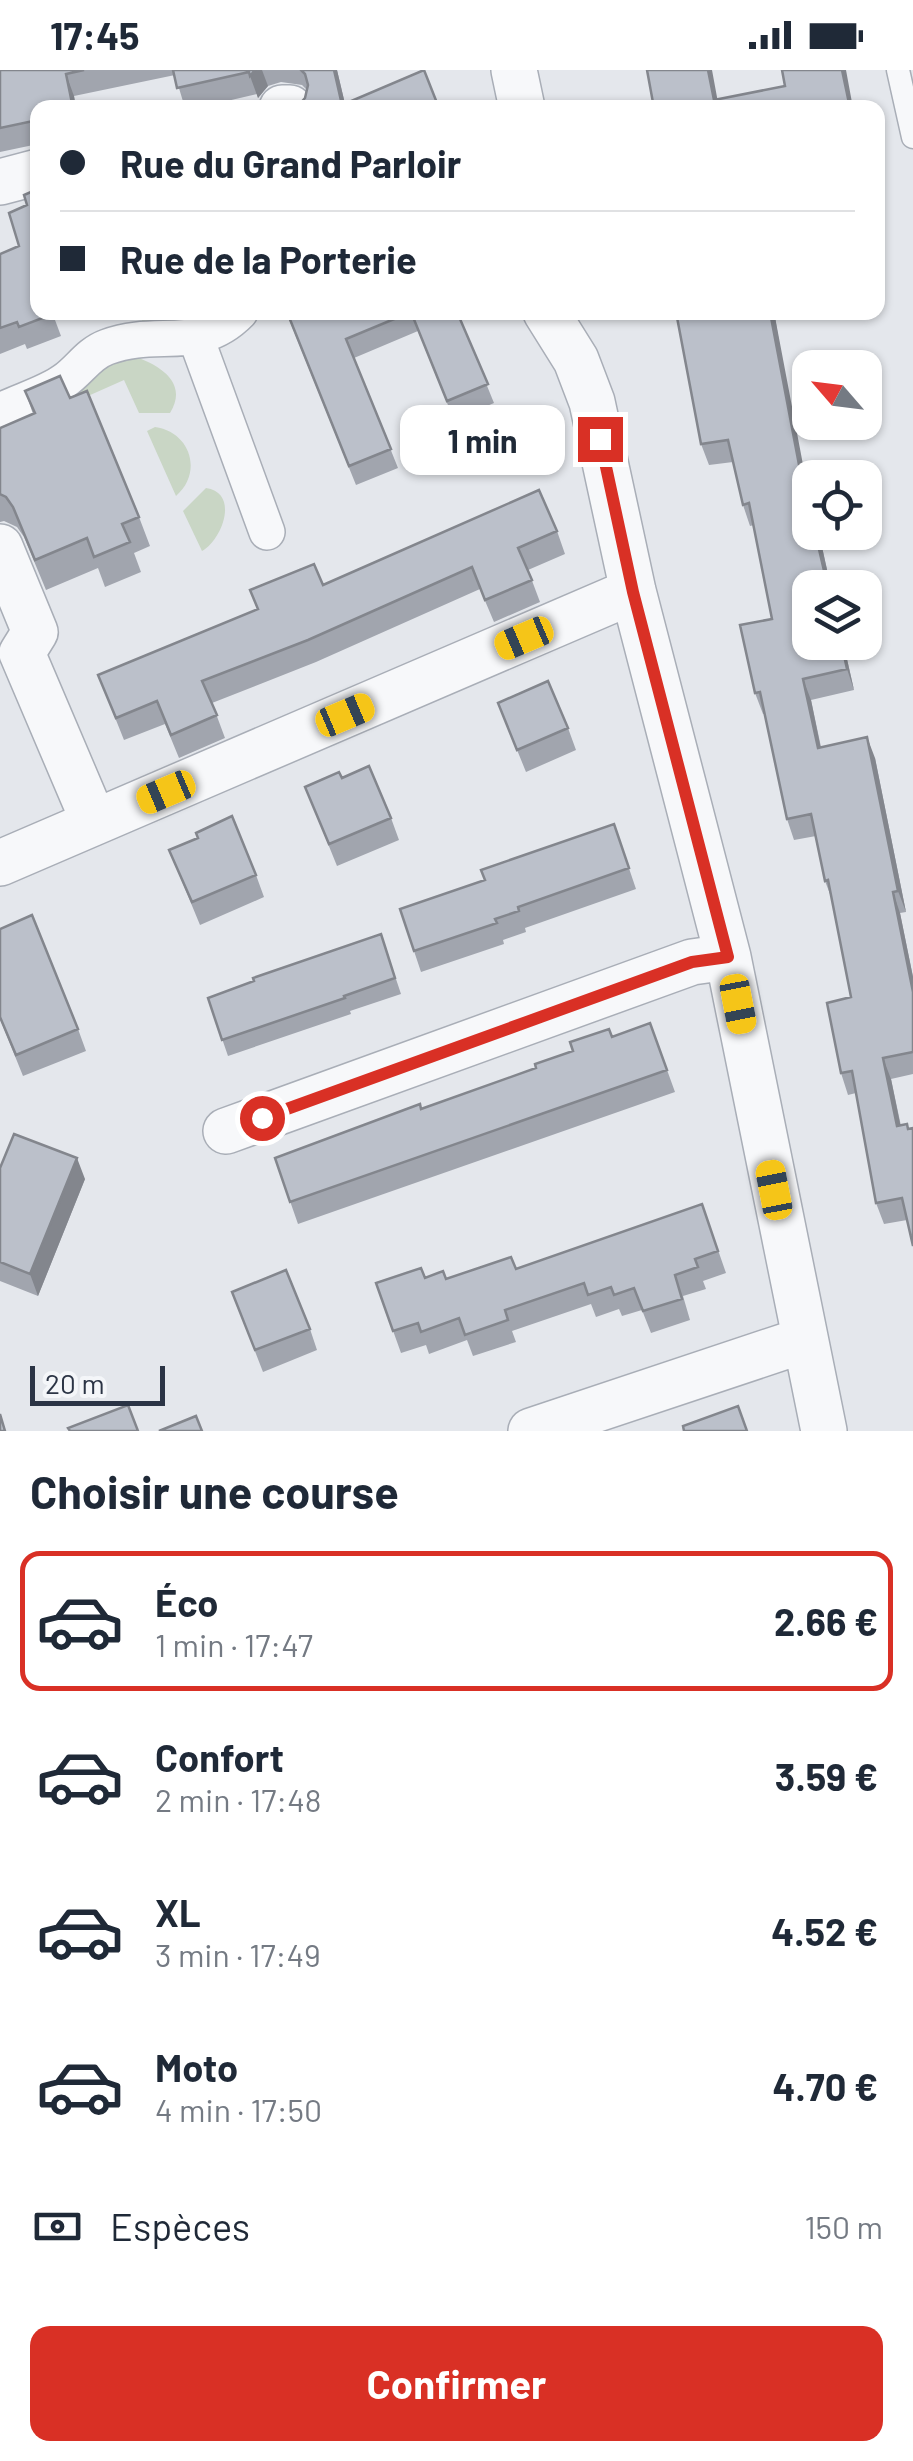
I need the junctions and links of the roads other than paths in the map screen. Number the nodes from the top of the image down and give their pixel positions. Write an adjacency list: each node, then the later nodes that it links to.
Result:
1 (514, 70): 3 (street)
2 (898, 70): 4 (lane)
3 (520, 100)
4 (913, 136)
5 (30, 174): 6 (street)
6 (0, 182)
7 (232, 320): 9 (street)
8 (551, 320): 13 (street)
9 (196, 338): 10 (street); 11 (street)
10 (0, 411)
11 (267, 532)
12 (0, 547): 14 (street)
13 (633, 592): 14 (street); 16 (street)
14 (94, 822): 15 (street)
15 (0, 863)
16 (728, 957): 17 (street); 18 (street)
17 (226, 1131)
18 (804, 1340): 19 (street); 20 (street)
19 (532, 1431)
20 (824, 1431)

